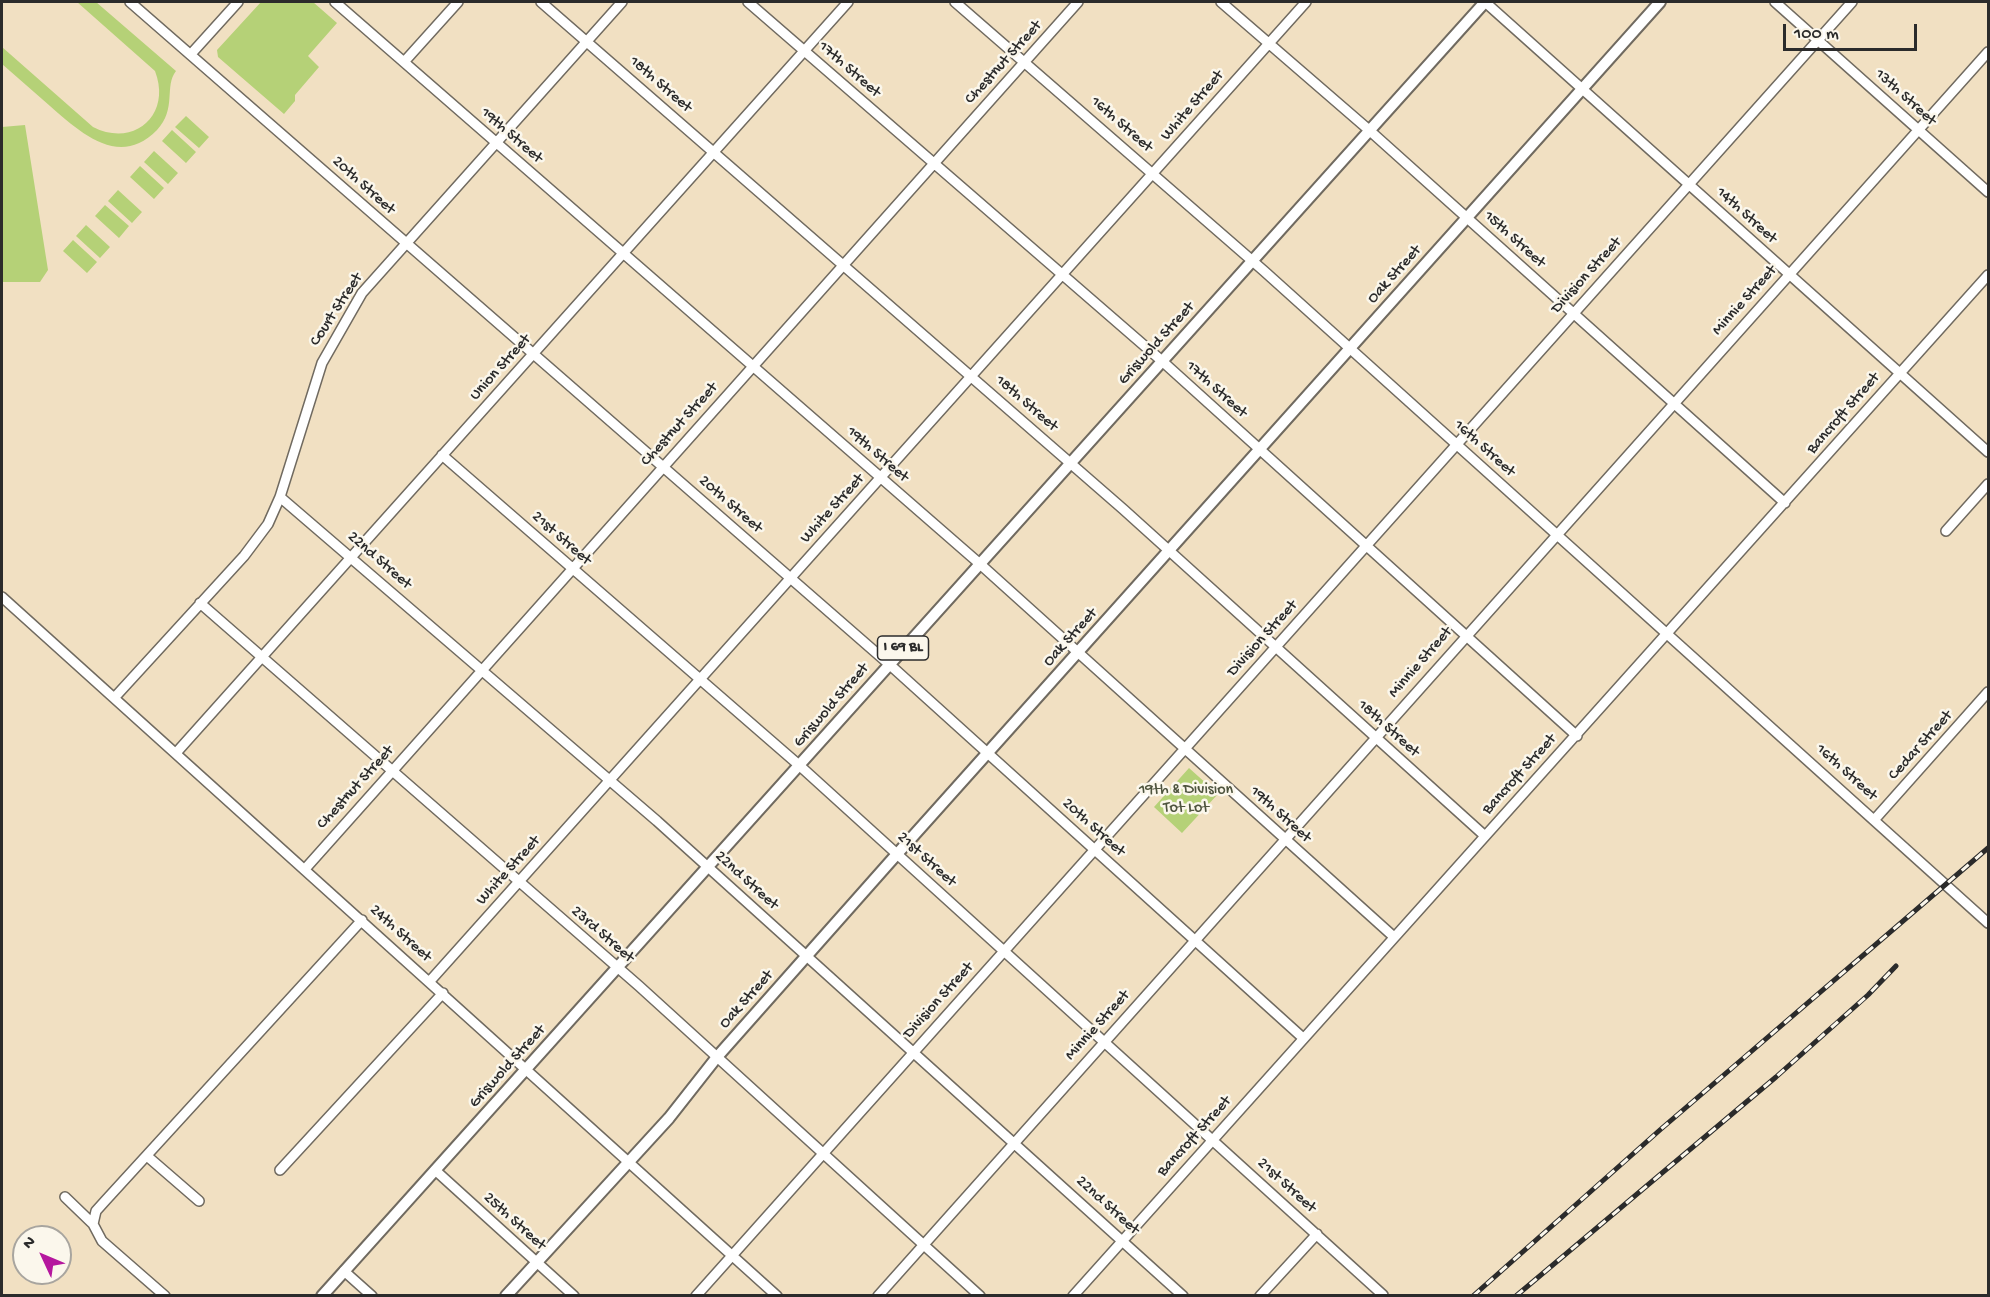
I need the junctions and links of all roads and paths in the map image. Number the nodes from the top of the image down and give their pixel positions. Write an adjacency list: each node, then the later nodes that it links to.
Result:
1 (130, 2): 22 (street, 20th Street)
2 (238, 2): 22 (street)
3 (335, 2): 23 (street, 19th Street)
4 (458, 2): 23 (street)
5 (541, 2): 18 (street, 18th Street)
6 (622, 2): 18 (street, Court Street)
7 (748, 2): 20 (street, 17th Street)
8 (848, 2): 20 (street, Union Street)
9 (955, 2): 24 (street, 16th Street)
10 (1078, 2): 24 (street, Chestnut Street)
11 (1221, 2): 19 (street, 15th Street)
12 (1306, 2): 19 (street, White Street)
13 (1485, 2): 25 (street, 14th Street); 26 (main road, Griswold Street / I 69 BL)
14 (1660, 2): 25 (main road, Oak Street)
15 (1775, 2): 17 (street, 13th Street)
16 (1852, 2): 17 (street, Division Street)
17 (1818, 40): 27 (street, 13th Street); 32 (street, Division Street)
18 (587, 41): 28 (street, Court Street); 29 (street, 18th Street)
19 (1269, 43): 26 (street, 15th Street); 31 (street, White Street)
20 (804, 51): 29 (street, Union Street); 30 (street, 17th Street)
21 (1989, 52): 27 (street, Minnie Street)
22 (190, 54): 35 (street, 20th Street)
23 (404, 62): 28 (street, 19th Street)
24 (1025, 62): 30 (street, Chestnut Street); 31 (street, 16th Street)
25 (1582, 89): 32 (street, 14th Street); 34 (main road, Oak Street)
26 (1369, 130): 34 (street, 15th Street); 37 (main road, Griswold Street / I 69 BL)
27 (1919, 130): 33 (street, 13th Street); 41 (street, Minnie Street)
28 (496, 143): 35 (street, Court Street); 36 (street, 19th Street)
29 (713, 152): 36 (street, Union Street); 38 (street, 18th Street)
30 (934, 164): 38 (street, Chestnut Street); 40 (street, 17th Street)
31 (1154, 173): 37 (street, 16th Street); 40 (street, White Street)
32 (1689, 184): 41 (street, 14th Street); 42 (street, Division Street)
33 (1989, 192)
34 (1466, 217): 42 (street, 15th Street); 43 (main road, Oak Street)
35 (407, 243): 44 (street, 20th Street); 58 (street, Court Street)
36 (623, 253): 44 (street, Union Street); 46 (street, 19th Street)
37 (1252, 260): 43 (street, 16th Street); 45 (main road, Griswold Street / I 69 BL)
38 (844, 265): 46 (street, Chestnut Street); 48 (street, 18th Street)
39 (1989, 274): 47 (street, Bancroft Street)
40 (1062, 275): 45 (street, 17th Street); 48 (street, White Street)
41 (1789, 275): 47 (street, 14th Street); 49 (street, Minnie Street)
42 (1573, 314): 49 (street, 15th Street); 50 (street, Division Street)
43 (1350, 348): 50 (street, 16th Street); 51 (main road, Oak Street)
44 (533, 354): 53 (street, Union Street); 55 (street, 20th Street)
45 (1162, 361): 51 (street, 17th Street); 54 (main road, Griswold Street / I 69 BL)
46 (753, 366): 55 (street, Chestnut Street); 56 (street, 19th Street)
47 (1900, 373): 52 (street, 14th Street); 59 (street, Bancroft Street)
48 (972, 376): 54 (street, 18th Street); 56 (street, White Street)
49 (1673, 403): 59 (street, 15th Street); 61 (street, Minnie Street)
50 (1456, 444): 61 (street, 16th Street); 62 (street, Division Street)
51 (1260, 450): 62 (street, 17th Street); 63 (main road, Oak Street)
52 (1989, 452)
53 (442, 455): 64 (street, Union Street); 66 (street, 21st Street)
54 (1071, 463): 63 (street, 18th Street); 65 (main road, Griswold Street / I 69 BL)
55 (663, 467): 66 (street, Chestnut Street); 67 (street, 20th Street)
56 (881, 478): 65 (street, 19th Street); 67 (street, White Street)
57 (1989, 484): 60 (street)
58 (280, 497): 64 (street, 22nd Street); 69 (street, Court Street)
59 (1785, 503): 70 (street, Bancroft Street)
60 (1946, 531)
61 (1556, 534): 70 (street, 16th Street); 71 (street, Minnie Street)
62 (1366, 546): 71 (street, 17th Street); 72 (street, Division Street)
63 (1169, 550): 72 (street, 18th Street); 73 (main road, Oak Street)
64 (352, 557): 74 (street, Union Street); 76 (street, 22nd Street)
65 (980, 564): 73 (street, 19th Street); 75 (main road, Griswold Street / I 69 BL)
66 (572, 568): 76 (street, Chestnut Street); 77 (street, 21st Street)
67 (790, 578): 75 (street, 20th Street); 77 (street, White Street)
68 (2, 597): 79 (street, 24th Street)
69 (200, 603): 74 (street, 23rd Street); 79 (street, Court Street)
70 (1668, 633): 80 (street, Bancroft Street); 88 (street, 16th Street)
71 (1465, 635): 80 (street, 17th Street); 81 (street, Minnie Street)
72 (1275, 648): 81 (street, 18th Street); 82 (street, Division Street)
73 (1079, 652): 82 (street, 19th Street); 84 (main road, Oak Street)
74 (262, 657): 83 (street, Union Street); 86 (street, 23rd Street)
75 (889, 664): 84 (street, 20th Street); 85 (main road, Griswold Street / I 69 BL)
76 (481, 669): 86 (street, Chestnut Street); 87 (street, 22nd Street)
77 (701, 679): 85 (street, 21st Street); 87 (street, White Street)
78 (1989, 692): 88 (street, Cedar Street)
79 (115, 697): 83 (street, 24th Street)
80 (1577, 736): 89 (street, Bancroft Street)
81 (1376, 737): 89 (street, 18th Street); 90 (street, Minnie Street)
82 (1185, 748): 90 (street, 19th Street); 91 (street, Division Street)
83 (176, 753): 94 (street, 24th Street)
84 (988, 753): 91 (street, 20th Street); 92 (main road, Oak Street)
85 (800, 766): 92 (street, 21st Street); 93 (main road, Griswold Street / I 69 BL)
86 (391, 771): 94 (street, Chestnut Street); 95 (street, 23rd Street)
87 (610, 781): 93 (street, 22nd Street); 95 (street, White Street)
88 (1875, 819): 97 (street, 16th Street)
89 (1485, 836): 98 (street, Bancroft Street)
90 (1284, 838): 98 (street, 19th Street); 99 (street, Minnie Street)
91 (1094, 849): 99 (street, 20th Street); 100 (street, Division Street)
92 (897, 854): 100 (street, 21st Street); 101 (main road, Oak Street)
93 (708, 867): 101 (street, 22nd Street); 102 (main road, Griswold Street / I 69 BL)
94 (305, 869): 96 (street, 24th Street)
95 (519, 882): 102 (street, 23rd Street); 103 (street, White Street)
96 (362, 920): 103 (street, 24th Street); 113 (street)
97 (1989, 923)
98 (1394, 937): 105 (street, Bancroft Street)
99 (1194, 940): 105 (street, 20th Street); 106 (street, Minnie Street)
100 (1004, 951): 106 (street, 21st Street); 107 (street, Division Street)
101 (807, 956): 107 (street, 22nd Street); 108 (main road, Oak Street)
102 (617, 968): 108 (street, 23rd Street); 109 (main road, Griswold Street / I 69 BL)
103 (430, 981): 104 (street, 24th Street)
104 (443, 993): 109 (street, 24th Street); 115 (street)
105 (1303, 1038): 110 (street, Bancroft Street)
106 (1105, 1042): 110 (street, 21st Street); 111 (street, Minnie Street)
107 (913, 1052): 111 (street, 22nd Street); 112 (street, Division Street)
108 (717, 1057): 112 (street, 23rd Street); 114 (main road, Oak Street)
109 (528, 1068): 114 (street, 24th Street); 116 (main road, Griswold Street / I 69 BL)
110 (1213, 1140): 120 (street, 21st Street); 121 (street, Bancroft Street)
111 (1014, 1143): 121 (street, 22nd Street); 122 (street, Minnie Street)
112 (823, 1154): 122 (street, 23rd Street); 123 (street, Division Street)
113 (147, 1156): 118 (street); 119 (street)
114 (629, 1161): 123 (street, 24th Street); 124 (main road, Oak Street)
115 (280, 1170)
116 (435, 1170): 124 (street, 25th Street); 125 (main road, Griswold Street / I 69 BL)
117 (65, 1197): 119 (street)
118 (199, 1202)
119 (93, 1224): 127 (street)
120 (1317, 1234): 126 (street, 21st Street); 138 (street)
121 (1122, 1241): 136 (street, Bancroft Street); 137 (street, 22nd Street)
122 (923, 1244): 134 (street, Minnie Street); 135 (street, 23rd Street)
123 (733, 1255): 132 (street, Division Street); 133 (street, 24th Street)
124 (536, 1262): 130 (main road, Oak Street); 131 (street, 25th Street)
125 (344, 1270): 128 (main road, Griswold Street / I 69 BL); 129 (street)
126 (1383, 1295)
127 (165, 1296)
128 (322, 1296)
129 (372, 1296)
130 (506, 1296)
131 (574, 1296)
132 (696, 1296)
133 (777, 1296)
134 (878, 1296)
135 (980, 1296)
136 (1073, 1296)
137 (1183, 1296)
138 (1260, 1296)

